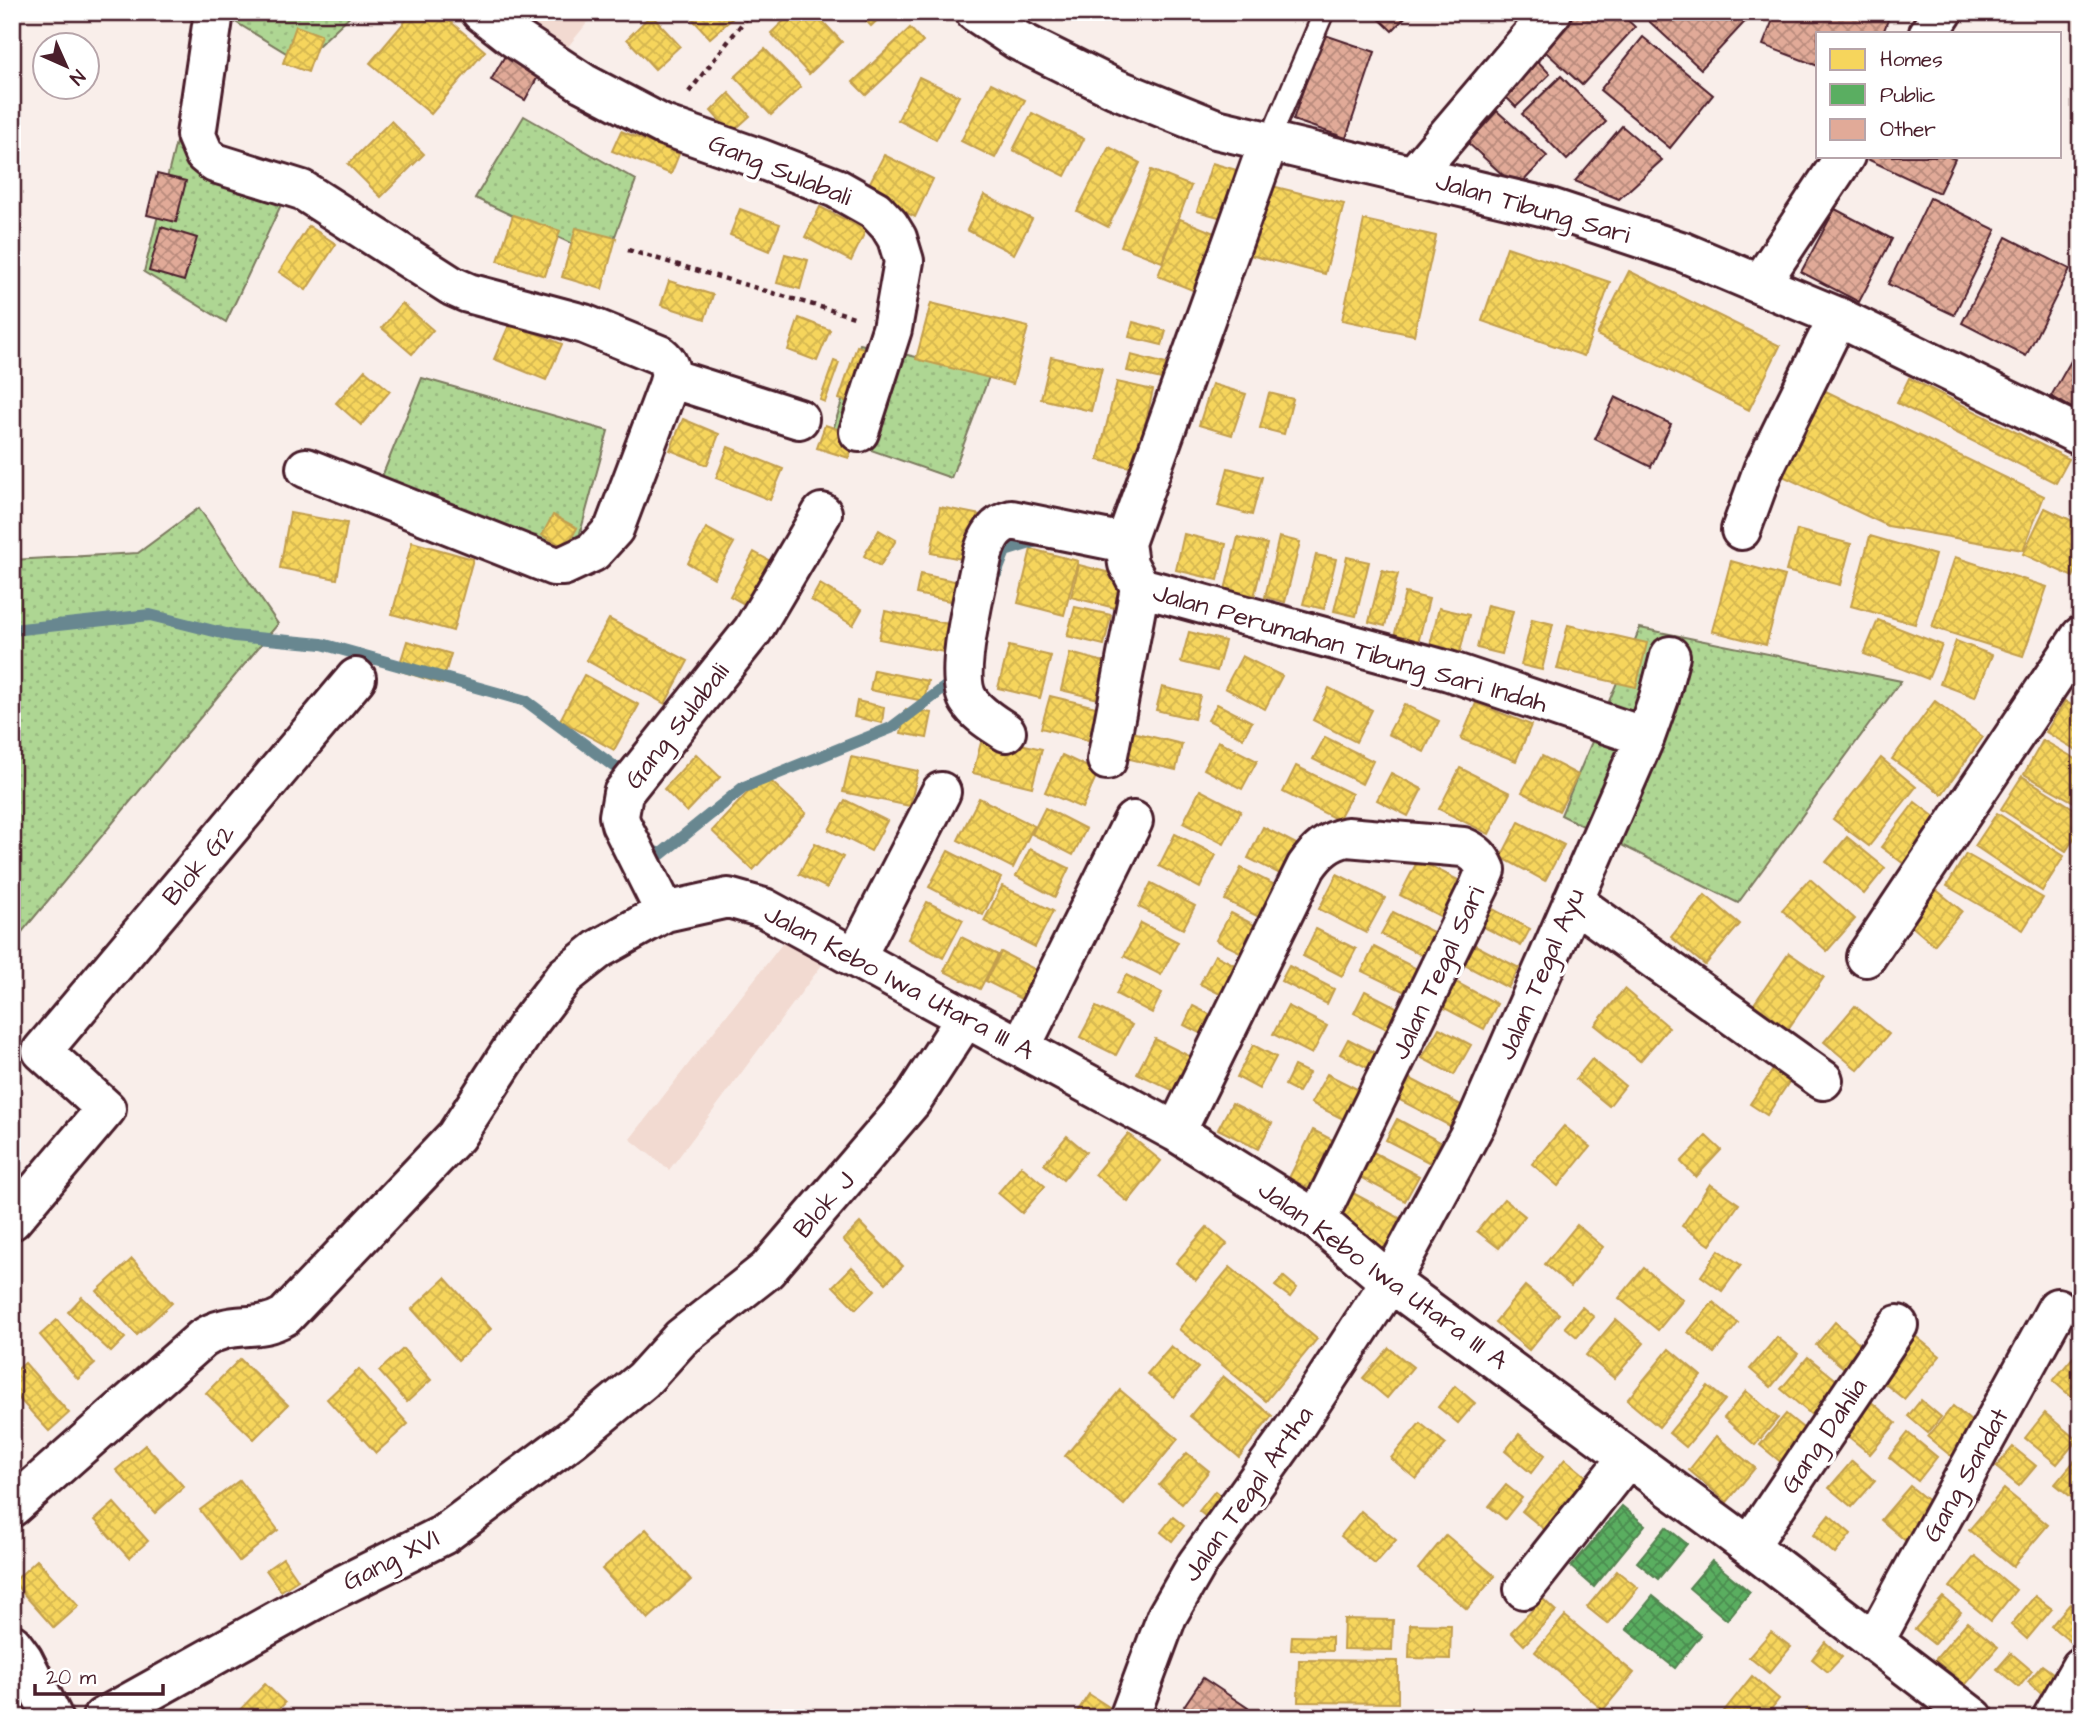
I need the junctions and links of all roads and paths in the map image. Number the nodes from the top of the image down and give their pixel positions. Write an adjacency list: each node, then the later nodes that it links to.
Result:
1 (214, 12): 17 (street)
2 (481, 12): 9 (street, Gang Sulabali)
3 (751, 12): 9 (path)
4 (975, 12): 10 (street, Jalan Tibung Sari)
5 (1324, 12): 10 (lane)
6 (1552, 12): 12 (street)
7 (1943, 12): 8 (street)
8 (1929, 32)
9 (663, 125): 16 (street, Gang Sulabali)
10 (1269, 141): 12 (street, Jalan Tibung Sari); 24 (street)
11 (1844, 158): 14 (street)
12 (1414, 175): 14 (street, Jalan Tibung Sari)
13 (628, 250): 16 (path)
14 (1760, 284): 15 (street, Jalan Tibung Sari)
15 (1838, 317): 20 (street, Jalan Tibung Sari); 23 (street)
16 (892, 328): 19 (street, Gang Sulabali)
17 (670, 378): 18 (street); 21 (street)
18 (799, 419)
19 (859, 432)
20 (2081, 436)
21 (306, 468)
22 (822, 513): 35 (street, Gang Sulabali)
23 (1741, 530)
24 (1125, 543): 25 (street, Jalan Perumahan Tibung Sari Indah); 29 (street)
25 (1140, 587): 30 (street, Jalan Perumahan Tibung Sari Indah); 31 (street)
26 (2081, 636): 37 (street)
27 (1670, 656): 30 (street, Jalan Tegal Ayu)
28 (356, 678): 42 (street, Blok G2)
29 (1006, 732)
30 (1644, 737): 34 (street, Jalan Tegal Ayu)
31 (1107, 760)
32 (941, 792): 36 (street)
33 (1133, 821): 39 (street)
34 (1573, 901): 40 (street); 44 (street, Jalan Tegal Ayu)
35 (665, 912): 36 (street, Jalan Kebo Iwa Utara III A); 49 (street, Jalan Kebo Iwa Utara III A)
36 (856, 957): 38 (street, Jalan Kebo Iwa Utara III A)
37 (1866, 957)
38 (965, 1018): 39 (street, Jalan Kebo Iwa Utara III A); 47 (street, Blok J)
39 (1021, 1047): 41 (street, Jalan Kebo Iwa Utara III A)
40 (1823, 1080)
41 (1176, 1132): 43 (street, Jalan Kebo Iwa Utara III A); 43 (street, Jalan Tegal Sari)
42 (12, 1220)
43 (1317, 1220): 44 (street, Jalan Kebo Iwa Utara III A)
44 (1391, 1282): 48 (street, Jalan Kebo Iwa Utara III A); 57 (street, Jalan Tegal Artha)
45 (2057, 1308): 52 (street, Gang Sandat)
46 (1898, 1325): 50 (street, Gang Dahlia)
47 (655, 1366): 56 (street, Gang XVI)
48 (1628, 1457): 50 (street, Jalan Kebo Iwa Utara III A); 51 (street)
49 (12, 1507)
50 (1749, 1546): 52 (street, Jalan Kebo Iwa Utara III A)
51 (1524, 1589)
52 (1874, 1642): 58 (street, Jalan Kebo Iwa Utara III A)
53 (12, 1644): 55 (street)
54 (2081, 1667): 59 (street)
55 (54, 1718)
56 (102, 1718)
57 (1129, 1718)
58 (1974, 1718)
59 (2052, 1718)

